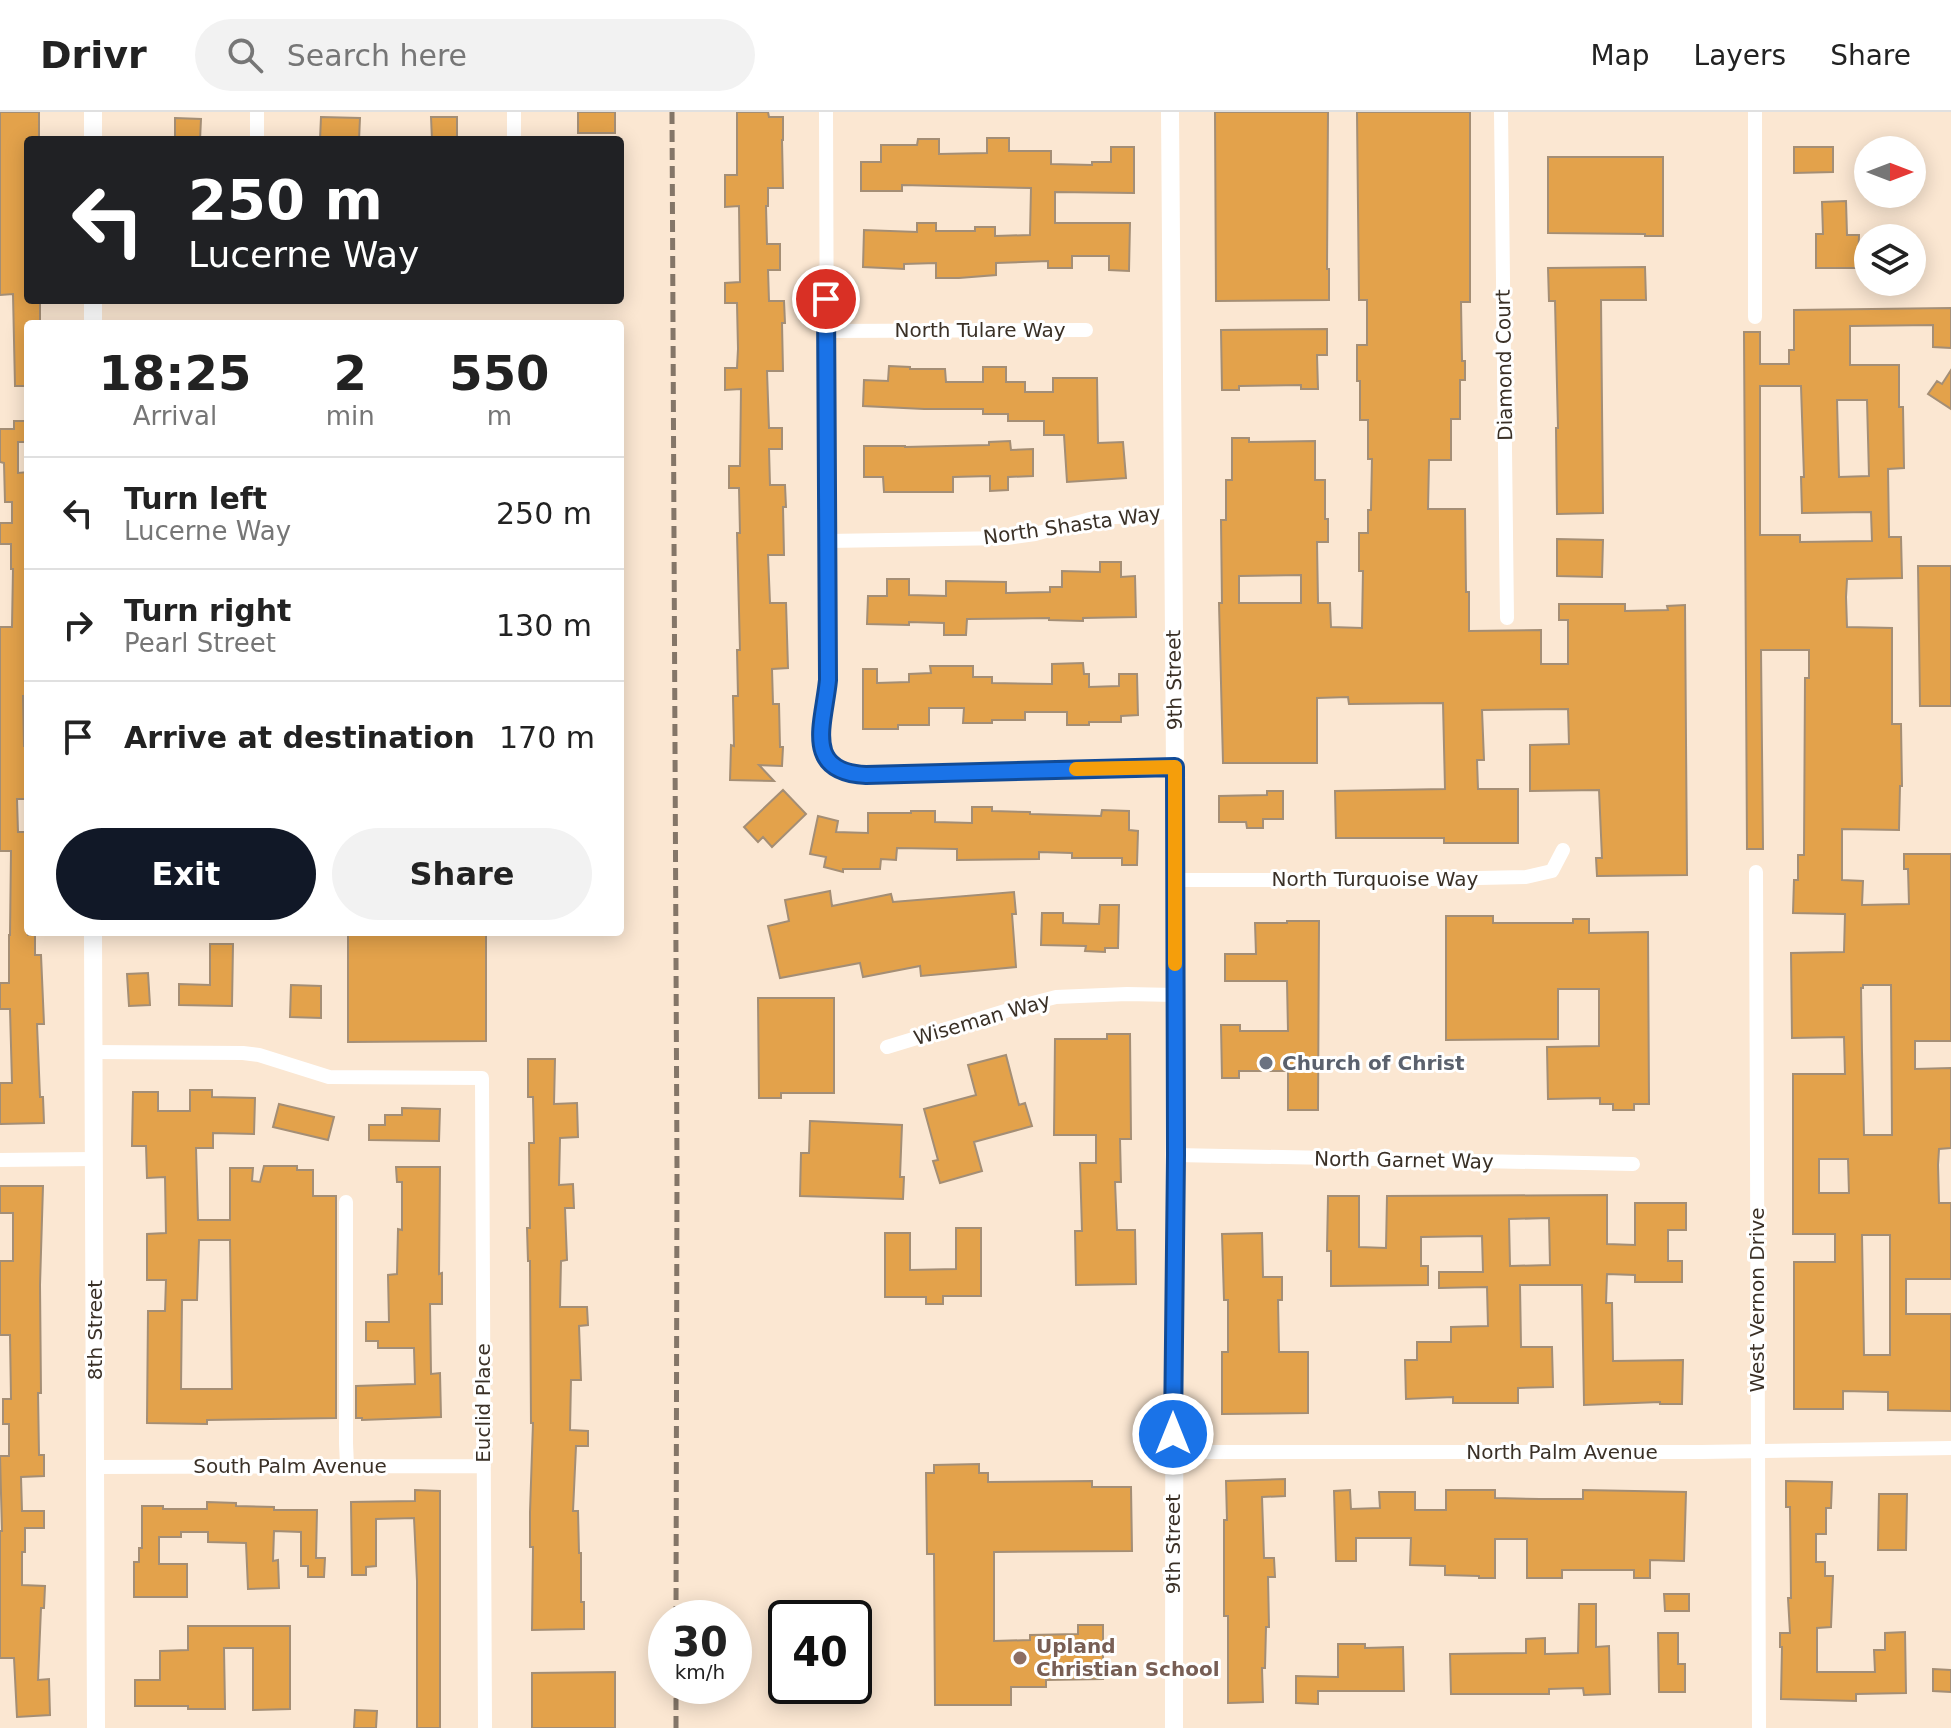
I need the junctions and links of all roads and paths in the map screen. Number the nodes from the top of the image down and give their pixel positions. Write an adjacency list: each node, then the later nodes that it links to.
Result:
1 (93, 112): 8 (street)
2 (257, 112): 9 (street)
3 (514, 112): 10 (street)
4 (826, 112): 13 (street)
5 (1170, 112): 14 (street, 9th Street)
6 (1501, 112): 16 (street, Diamond Court)
7 (1755, 112): 11 (street)
8 (93, 136)
9 (257, 136)
10 (514, 136)
11 (1755, 317)
12 (1086, 330): 13 (street, North Tulare Way)
13 (826, 331): 15 (street)
14 (1172, 511): 15 (street, North Shasta Way); 17 (street, 9th Street)
15 (828, 541): 17 (street)
16 (1507, 618)
17 (1175, 767): 20 (street, 9th Street)
18 (1563, 850): 20 (street, North Turquoise Way)
19 (1756, 872): 31 (street, West Vernon Drive)
20 (1174, 880): 22 (street, 9th Street)
21 (93, 936): 24 (street, 8th Street)
22 (1175, 995): 23 (street, Wiseman Way); 25 (street, 9th Street)
23 (887, 1047)
24 (93, 1052): 26 (street, 8th Street); 34 (street, Euclid Place)
25 (1176, 1155): 28 (street, North Garnet Way); 32 (street, 9th Street)
26 (93, 1159): 27 (street); 35 (street, 8th Street)
27 (0, 1160)
28 (1633, 1164)
29 (346, 1202): 33 (street)
30 (1951, 1448): 31 (street, North Palm Avenue)
31 (1758, 1451): 32 (street, North Palm Avenue); 39 (street, West Vernon Drive)
32 (1173, 1457): 38 (street, 9th Street)
33 (347, 1466): 34 (street, South Palm Avenue); 35 (street, South Palm Avenue)
34 (484, 1466): 37 (street, Euclid Place)
35 (96, 1467): 36 (street, 8th Street)
36 (96, 1728)
37 (485, 1728)
38 (1174, 1728)
39 (1759, 1728)

